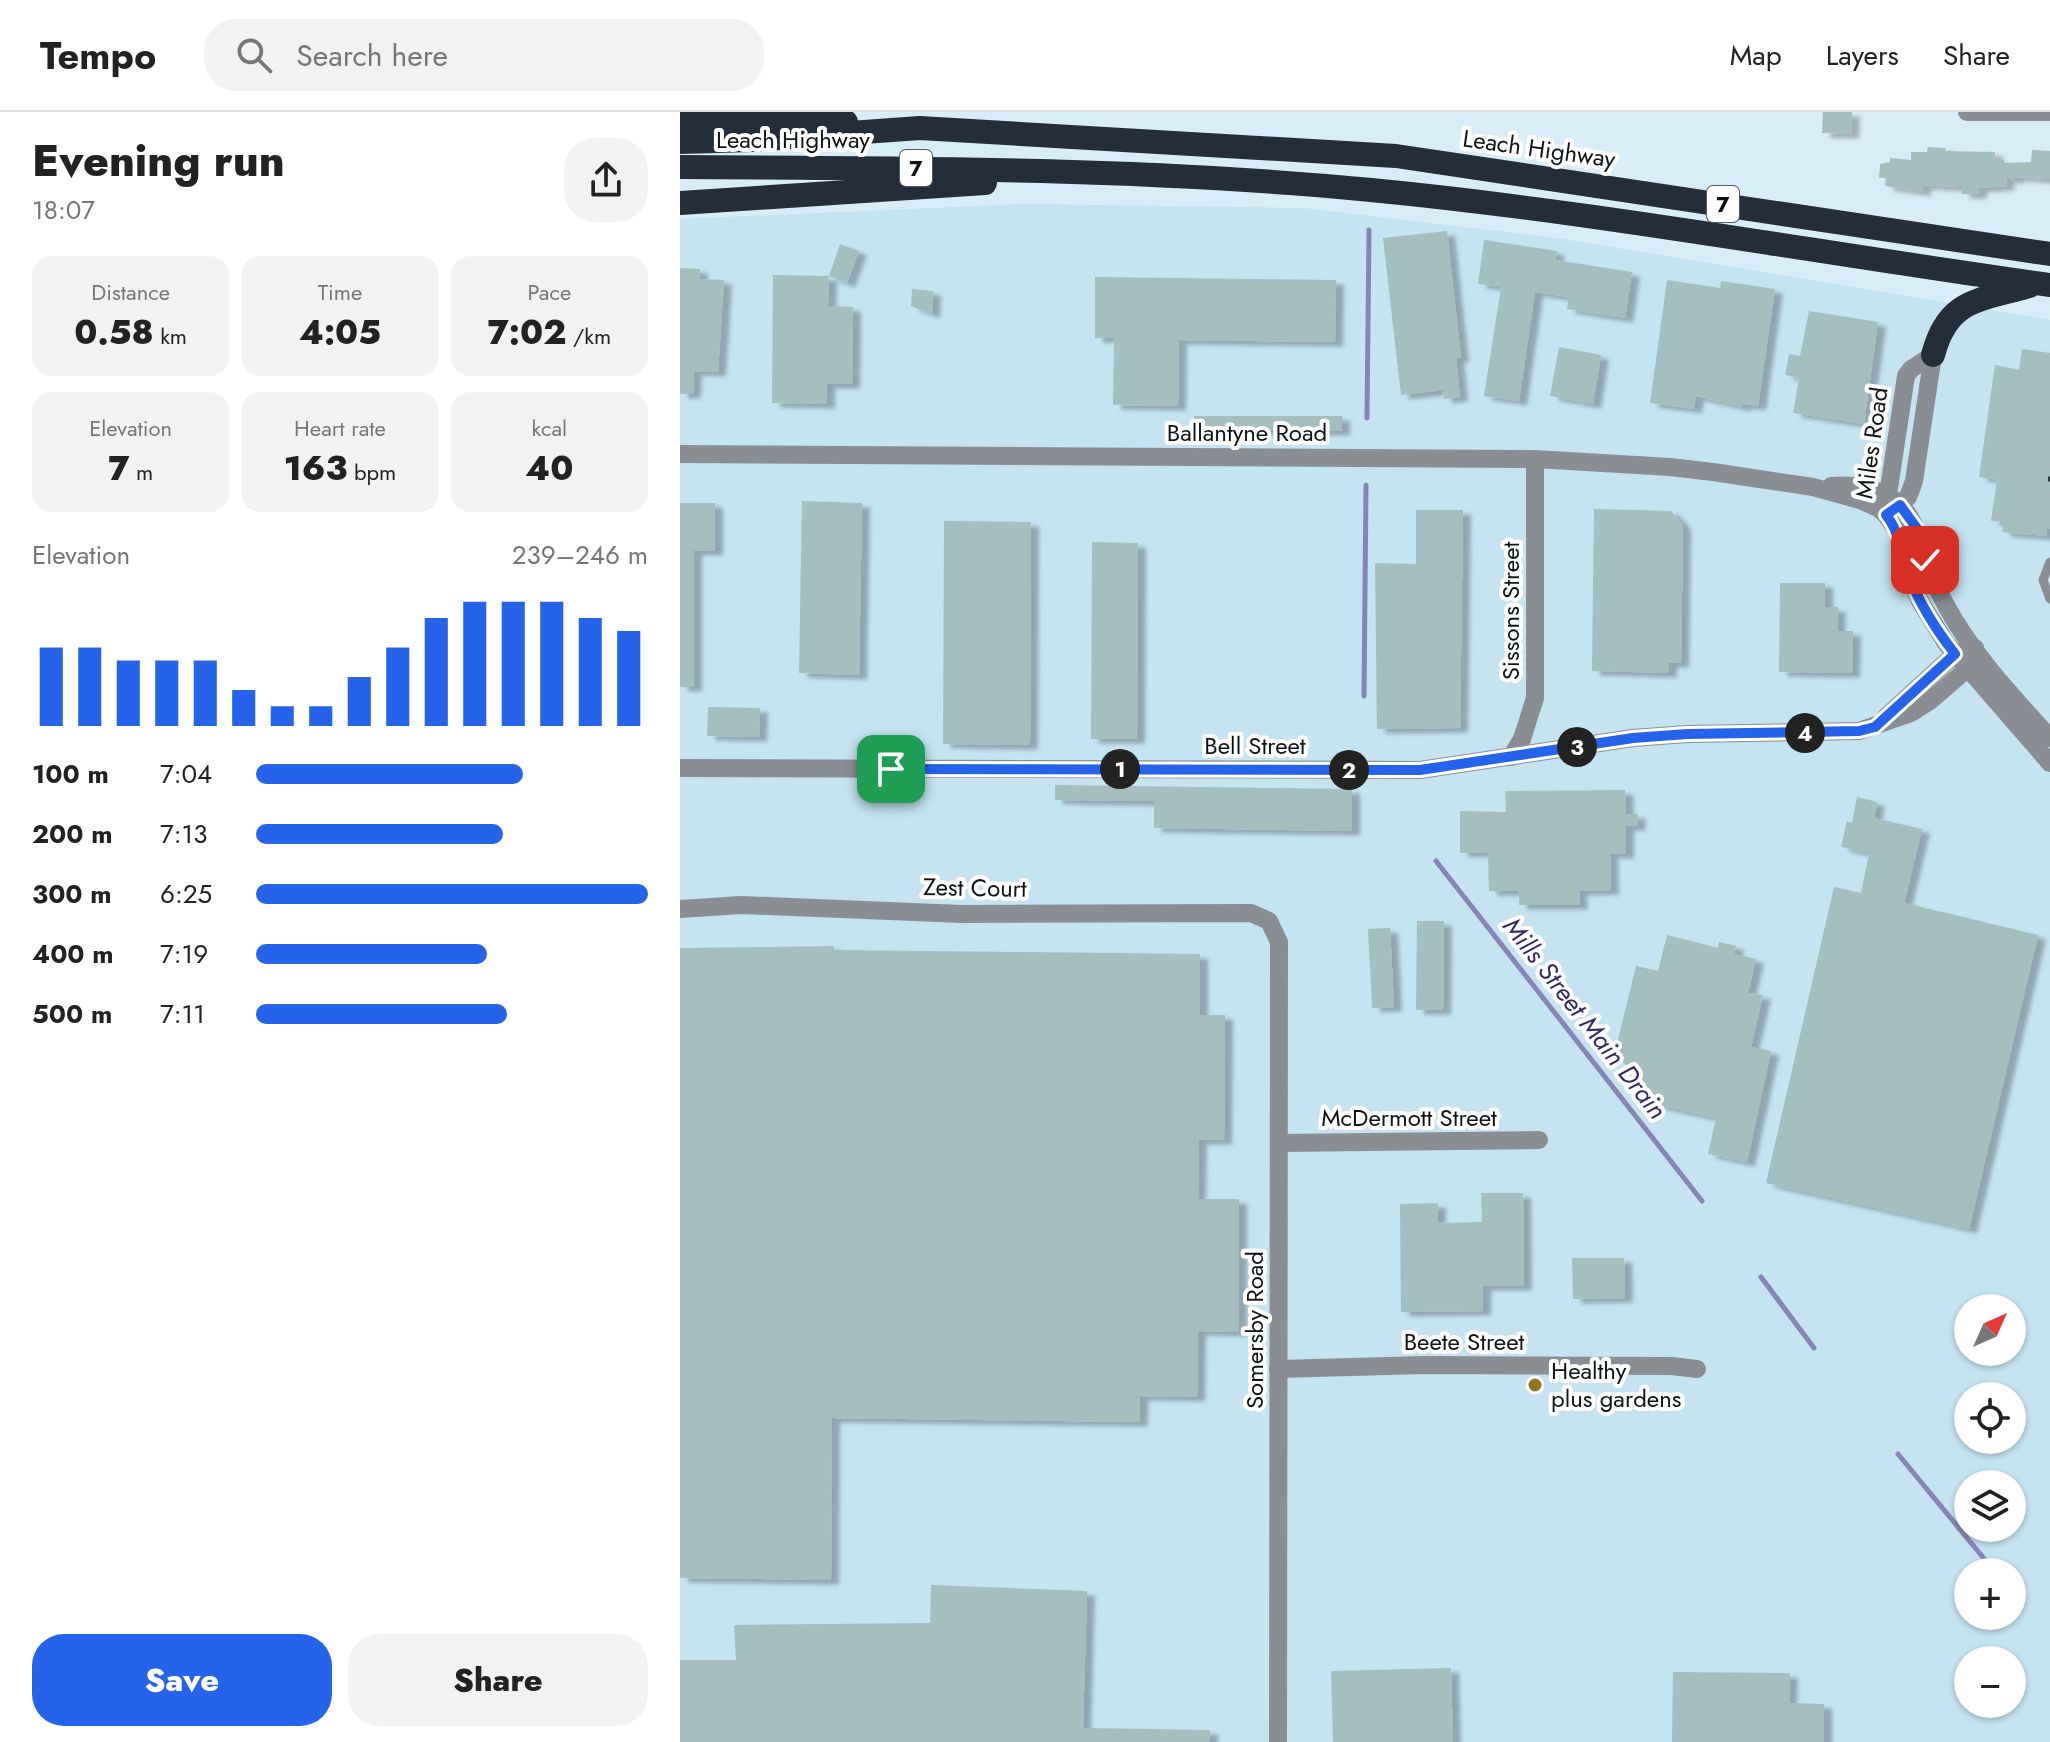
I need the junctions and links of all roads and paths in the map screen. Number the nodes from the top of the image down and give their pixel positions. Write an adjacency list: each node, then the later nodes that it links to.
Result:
1 (1967, 112): 2 (street)
2 (2050, 112)
3 (680, 120): 4 (highway)
4 (920, 128): 5 (highway, Leach Highway / 7); 9 (highway, Leach Highway / 7)
5 (680, 142)
6 (680, 167): 7 (highway, Leach Highway / 7)
7 (1151, 174): 8 (highway); 10 (highway, Leach Highway / 7)
8 (680, 203)
9 (2050, 254)
10 (2045, 284): 11 (highway)
11 (1933, 355): 14 (street, Miles Road); 17 (street, Miles Road)
12 (680, 454): 13 (street, Ballantyne Road)
13 (1535, 459): 15 (street, Ballantyne Road); 23 (street, Sissons Street)
14 (1893, 470): 16 (street); 17 (street, Miles Road)
15 (1813, 487): 16 (street, Ballantyne Road); 17 (street, Ballantyne Road)
16 (1869, 488): 17 (street, Ballantyne Road)
17 (1896, 502): 20 (street, Miles Road); 21 (street, Miles Road)
18 (2050, 562): 19 (lane)
19 (2050, 598)
20 (1975, 648): 21 (street, Bell Street); 22 (street, Miles Road)
21 (1961, 662): 23 (street, Bell Street); 24 (street, Miles Road)
22 (2050, 738)
23 (1511, 757): 25 (street, Bell Street)
24 (2050, 763)
25 (680, 768)
26 (680, 909): 27 (street, Zest Court)
27 (1269, 921): 29 (street, Somersby Road)
28 (1539, 1140): 29 (street, McDermott Street)
29 (1279, 1143): 30 (street, Somersby Road)
30 (1278, 1369): 31 (street, Beete Street); 32 (street, Somersby Road)
31 (1697, 1369)
32 (1278, 1742)

